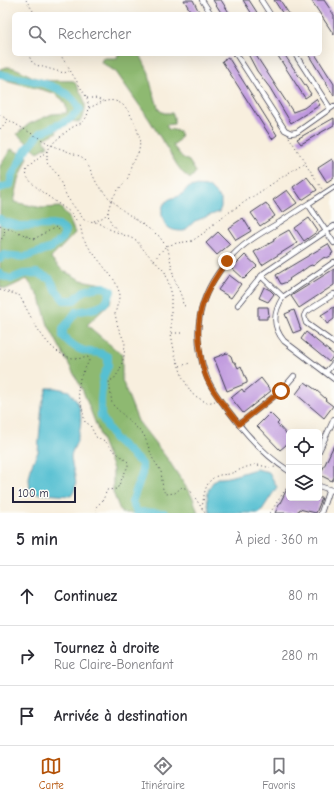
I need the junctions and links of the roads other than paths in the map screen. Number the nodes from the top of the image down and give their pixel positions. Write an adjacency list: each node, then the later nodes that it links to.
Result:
1 (202, 0): 3 (street)
2 (260, 0): 4 (street)
3 (210, 12)
4 (269, 12)
5 (237, 56): 7 (street)
6 (296, 56): 7 (street)
7 (332, 107)
8 (334, 187): 9 (street)
9 (308, 204): 11 (street); 24 (street)
10 (334, 226): 11 (street)
11 (327, 232): 12 (street); 14 (street)
12 (334, 243)
13 (334, 262): 16 (street)
14 (261, 276): 16 (street); 17 (street)
15 (334, 294): 18 (street)
16 (283, 297): 20 (street)
17 (238, 305)
18 (334, 343)
19 (334, 363): 20 (street)
20 (326, 372): 22 (street)
21 (294, 376): 24 (street)
22 (334, 379)
23 (334, 419): 25 (street)
24 (239, 424): 26 (street)
25 (322, 445)
26 (286, 468)
27 (322, 487): 28 (street)
28 (332, 490): 29 (street)
29 (321, 513)

